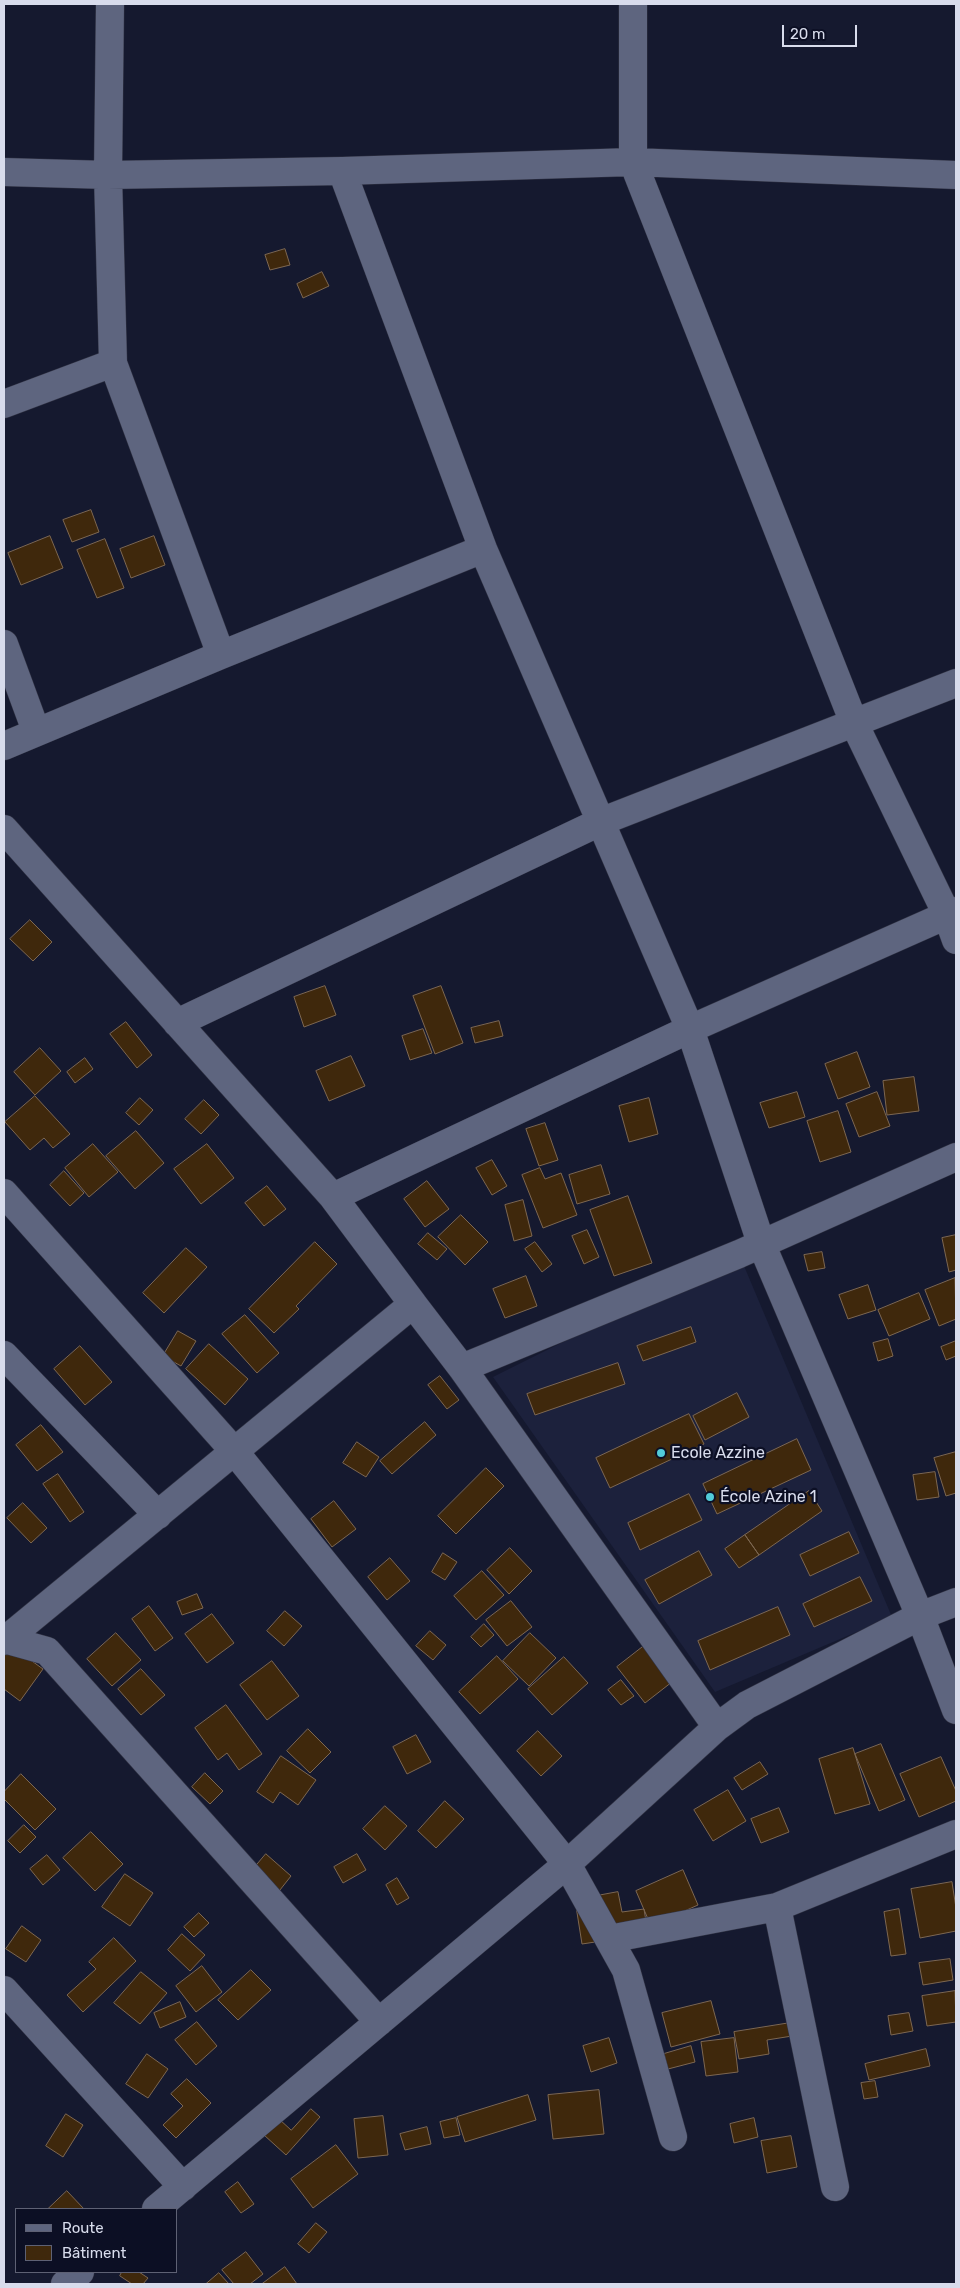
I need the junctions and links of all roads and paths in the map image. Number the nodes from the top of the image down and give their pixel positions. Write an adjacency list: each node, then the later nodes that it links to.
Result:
1 (110, 4): 7 (street)
2 (632, 4): 3 (street)
3 (633, 162): 4 (street); 6 (street); 14 (street)
4 (342, 171): 7 (street); 10 (street)
5 (4, 172): 7 (street)
6 (956, 175)
7 (108, 176): 8 (street)
8 (113, 363): 9 (street); 12 (street)
9 (4, 404)
10 (483, 549): 12 (street); 17 (street)
11 (4, 644): 15 (street)
12 (221, 655): 15 (street)
13 (956, 683): 14 (street)
14 (854, 723): 17 (street); 19 (street)
15 (36, 731): 16 (street)
16 (4, 746)
17 (600, 822): 21 (street); 22 (street)
18 (4, 829): 21 (street)
19 (951, 913): 20 (street); 22 (street)
20 (956, 940)
21 (177, 1023): 25 (street)
22 (690, 1029): 25 (street); 26 (street)
23 (956, 1156): 26 (street)
24 (4, 1193): 30 (street)
25 (333, 1197): 27 (street)
26 (761, 1243): 29 (street); 33 (street)
27 (414, 1304): 29 (street); 30 (street)
28 (4, 1355): 31 (street)
29 (462, 1368): 36 (street)
30 (235, 1452): 31 (street); 38 (street)
31 (158, 1515): 34 (street)
32 (956, 1602): 33 (street)
33 (920, 1616): 35 (street); 36 (street)
34 (5, 1640): 42 (street)
35 (956, 1710)
36 (717, 1727): 38 (street)
37 (956, 1834): 39 (street)
38 (567, 1864): 40 (street); 42 (street)
39 (777, 1907): 40 (street); 45 (street)
40 (609, 1940): 43 (street)
41 (4, 1990): 44 (street)
42 (379, 2022): 44 (street)
43 (673, 2136)
44 (183, 2187): 46 (street)
45 (835, 2187)
46 (157, 2208)
47 (79, 2273): 48 (street)
48 (65, 2284)

